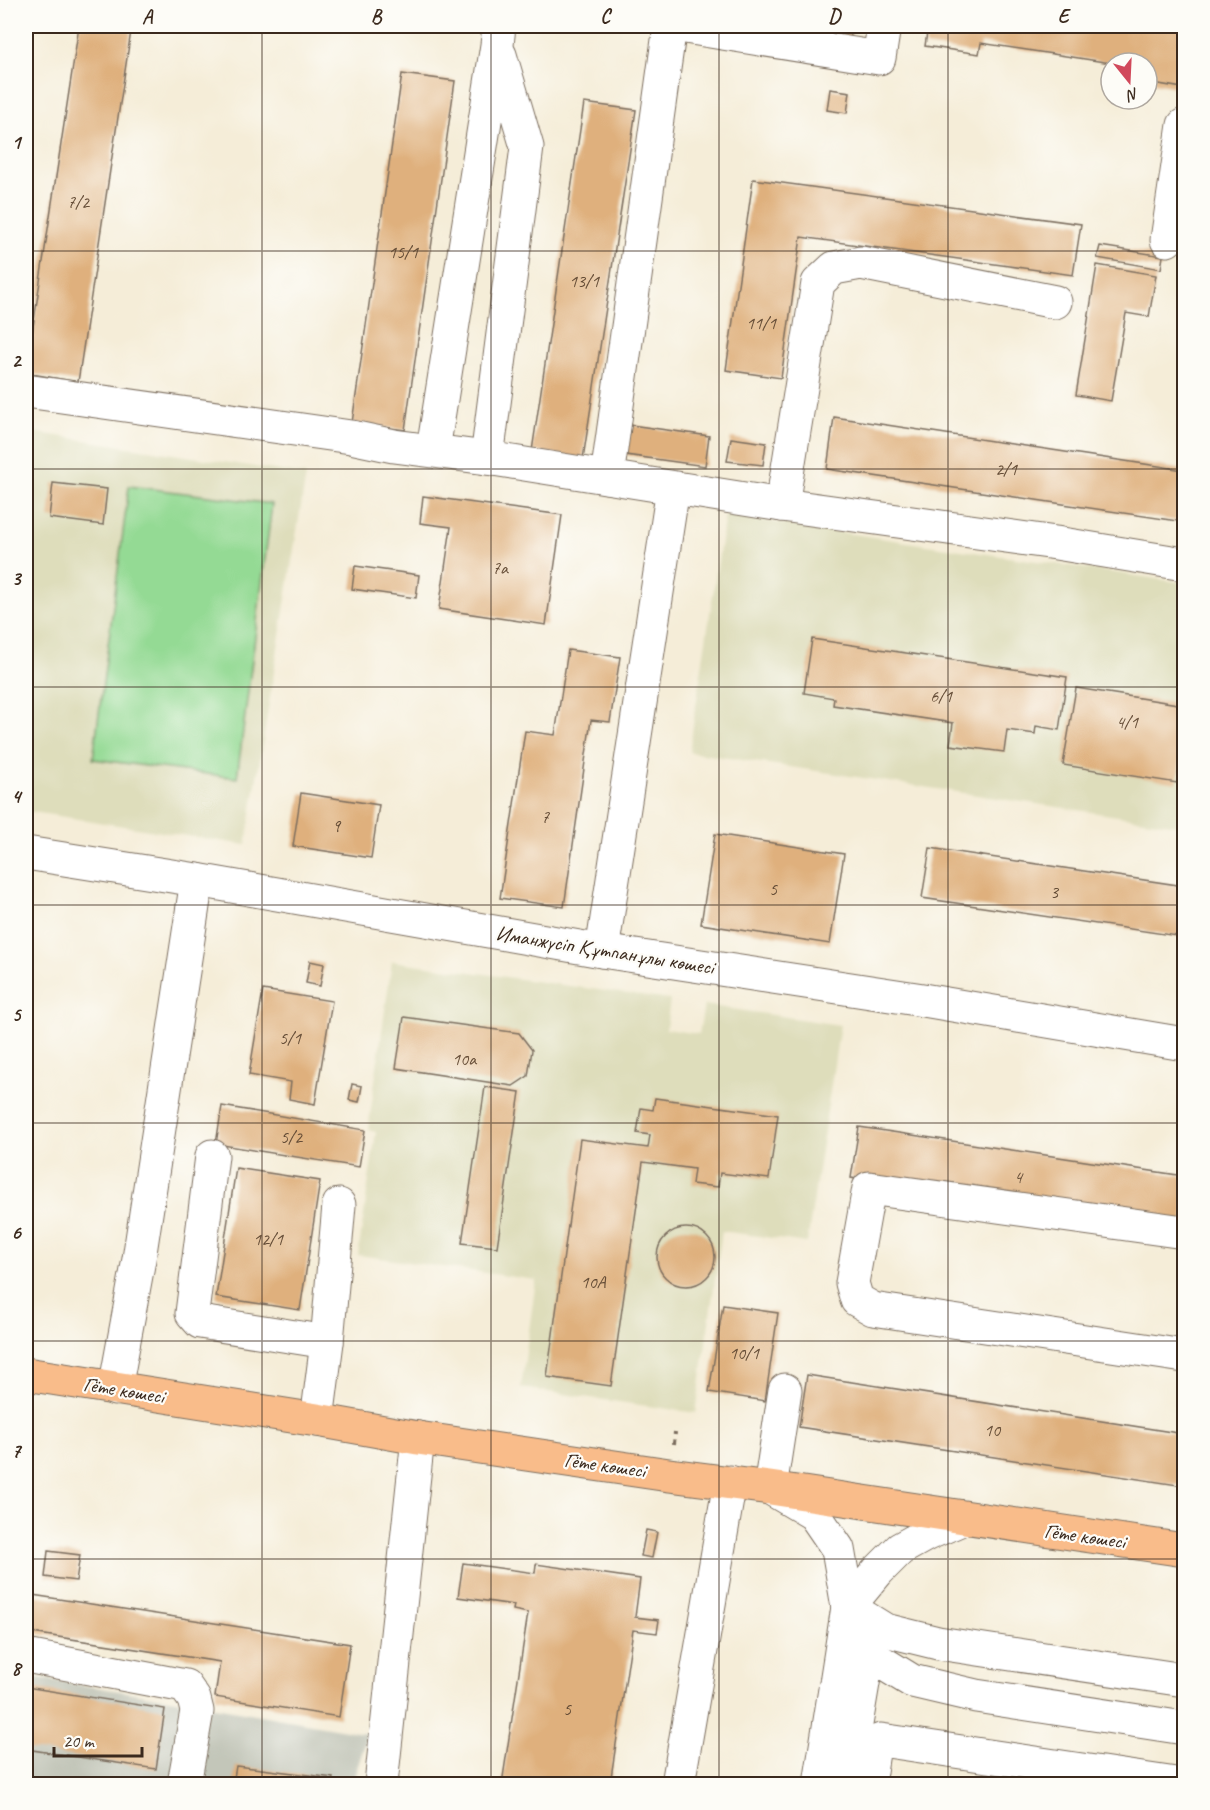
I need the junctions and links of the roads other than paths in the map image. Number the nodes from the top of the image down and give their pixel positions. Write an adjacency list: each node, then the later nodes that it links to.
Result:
1 (670, 26): 11 (street)
2 (679, 26): 3 (street)
3 (884, 26)
4 (498, 35): 9 (street); 10 (street)
5 (1185, 125): 6 (street)
6 (1167, 240)
7 (1055, 302): 13 (street)
8 (26, 391): 9 (street)
9 (433, 450): 10 (street)
10 (487, 458): 11 (street)
11 (607, 477): 12 (street)
12 (673, 488): 13 (street); 17 (street)
13 (782, 505): 14 (street)
14 (1185, 564)
15 (26, 853): 16 (street, Иманжүсіп Құтпанұлы көшесі)
16 (197, 880): 17 (street, Иманжүсіп Құтпанұлы көшесі); 25 (street)
17 (602, 951): 18 (street, Иманжүсіп Құтпанұлы көшесі)
18 (1185, 1044)
19 (212, 1156): 22 (street)
20 (339, 1205): 22 (street)
21 (1185, 1232): 23 (street)
22 (327, 1342): 27 (street)
23 (1185, 1356)
24 (26, 1374): 25 (main road, Гёте көшесі)
25 (115, 1389): 27 (main road, Гёте көшесі)
26 (785, 1390): 30 (street)
27 (317, 1420): 28 (main road, Гёте көшесі)
28 (418, 1438): 29 (main road, Гёте көшесі); 39 (street)
29 (730, 1482): 30 (main road, Гёте көшесі); 40 (street)
30 (770, 1488): 31 (main road, Гёте көшесі); 33 (street)
31 (964, 1518): 32 (main road, Гёте көшесі); 33 (street)
32 (1185, 1550)
33 (848, 1607): 34 (street); 36 (street); 41 (street)
34 (868, 1654): 37 (street); 42 (street)
35 (26, 1656): 38 (street)
36 (1185, 1680)
37 (1185, 1728)
38 (184, 1785)
39 (381, 1785)
40 (678, 1785)
41 (820, 1785)
42 (846, 1785)
43 (868, 1785): 44 (street)
44 (1176, 1785)

